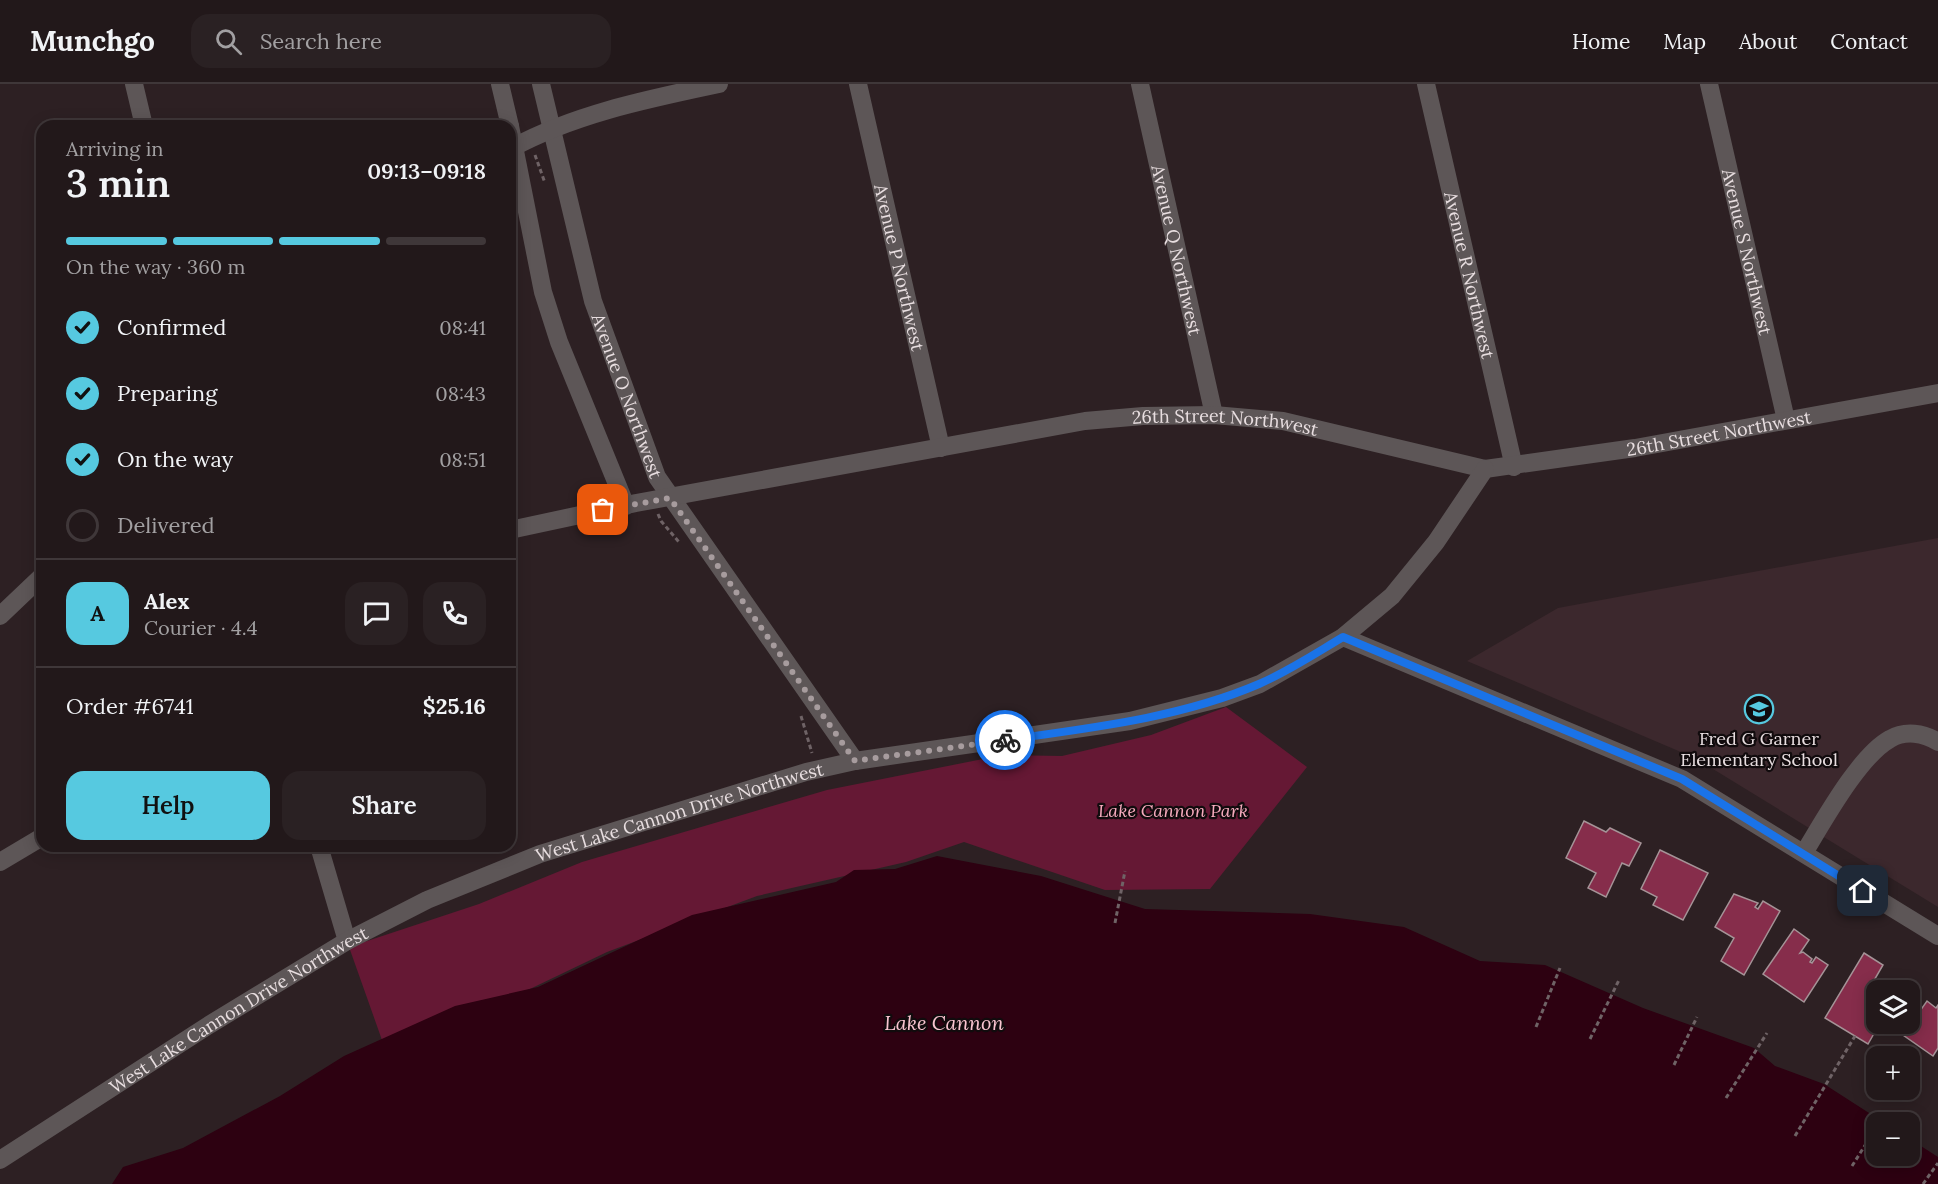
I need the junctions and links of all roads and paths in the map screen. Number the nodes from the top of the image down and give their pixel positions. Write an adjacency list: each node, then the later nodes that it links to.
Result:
1 (134, 84): 9 (street)
2 (500, 84): 10 (street)
3 (541, 84): 11 (street, Avenue O Northwest)
4 (719, 84): 11 (street)
5 (858, 84): 17 (street, Avenue P Northwest)
6 (1140, 84): 15 (street, Avenue Q Northwest)
7 (1426, 84): 18 (street, Avenue R Northwest)
8 (1709, 84): 16 (street, Avenue S Northwest)
9 (143, 120)
10 (509, 120)
11 (550, 130): 12 (street); 20 (street, Avenue O Northwest)
12 (516, 146)
13 (516, 162): 21 (street)
14 (1938, 393): 16 (street, 26th Street Northwest)
15 (1214, 415): 17 (street, 26th Street Northwest); 19 (street, 26th Street Northwest)
16 (1786, 420): 18 (street, 26th Street Northwest)
17 (941, 448): 20 (street, 26th Street Northwest)
18 (1514, 467): 19 (street, 26th Street Northwest)
19 (1485, 469): 25 (street, West Lake Cannon Drive Northwest)
20 (670, 498): 21 (street, 26th Street Northwest); 27 (street, Avenue O Northwest)
21 (626, 506): 22 (street, 26th Street Northwest)
22 (516, 529)
23 (36, 582): 24 (street)
24 (0, 616)
25 (1343, 637): 27 (street, West Lake Cannon Drive Northwest); 30 (street)
26 (1938, 742): 30 (street)
27 (855, 761): 35 (street, West Lake Cannon Drive Northwest)
28 (36, 841): 31 (street)
29 (321, 852): 35 (street)
30 (1804, 853): 34 (street)
31 (0, 862)
32 (1125, 871): 33 (path)
33 (1115, 923)
34 (1938, 936)
35 (347, 940): 47 (street, West Lake Cannon Drive Northwest)
36 (1560, 968): 39 (path)
37 (1619, 980): 42 (path)
38 (1697, 1017): 43 (path)
39 (1536, 1027)
40 (1767, 1033): 44 (path)
41 (1855, 1036): 45 (path)
42 (1590, 1039)
43 (1674, 1065)
44 (1726, 1098)
45 (1795, 1136)
46 (1866, 1144): 49 (path)
47 (0, 1160)
48 (1938, 1163): 50 (path)
49 (1852, 1166)
50 (1923, 1184)

